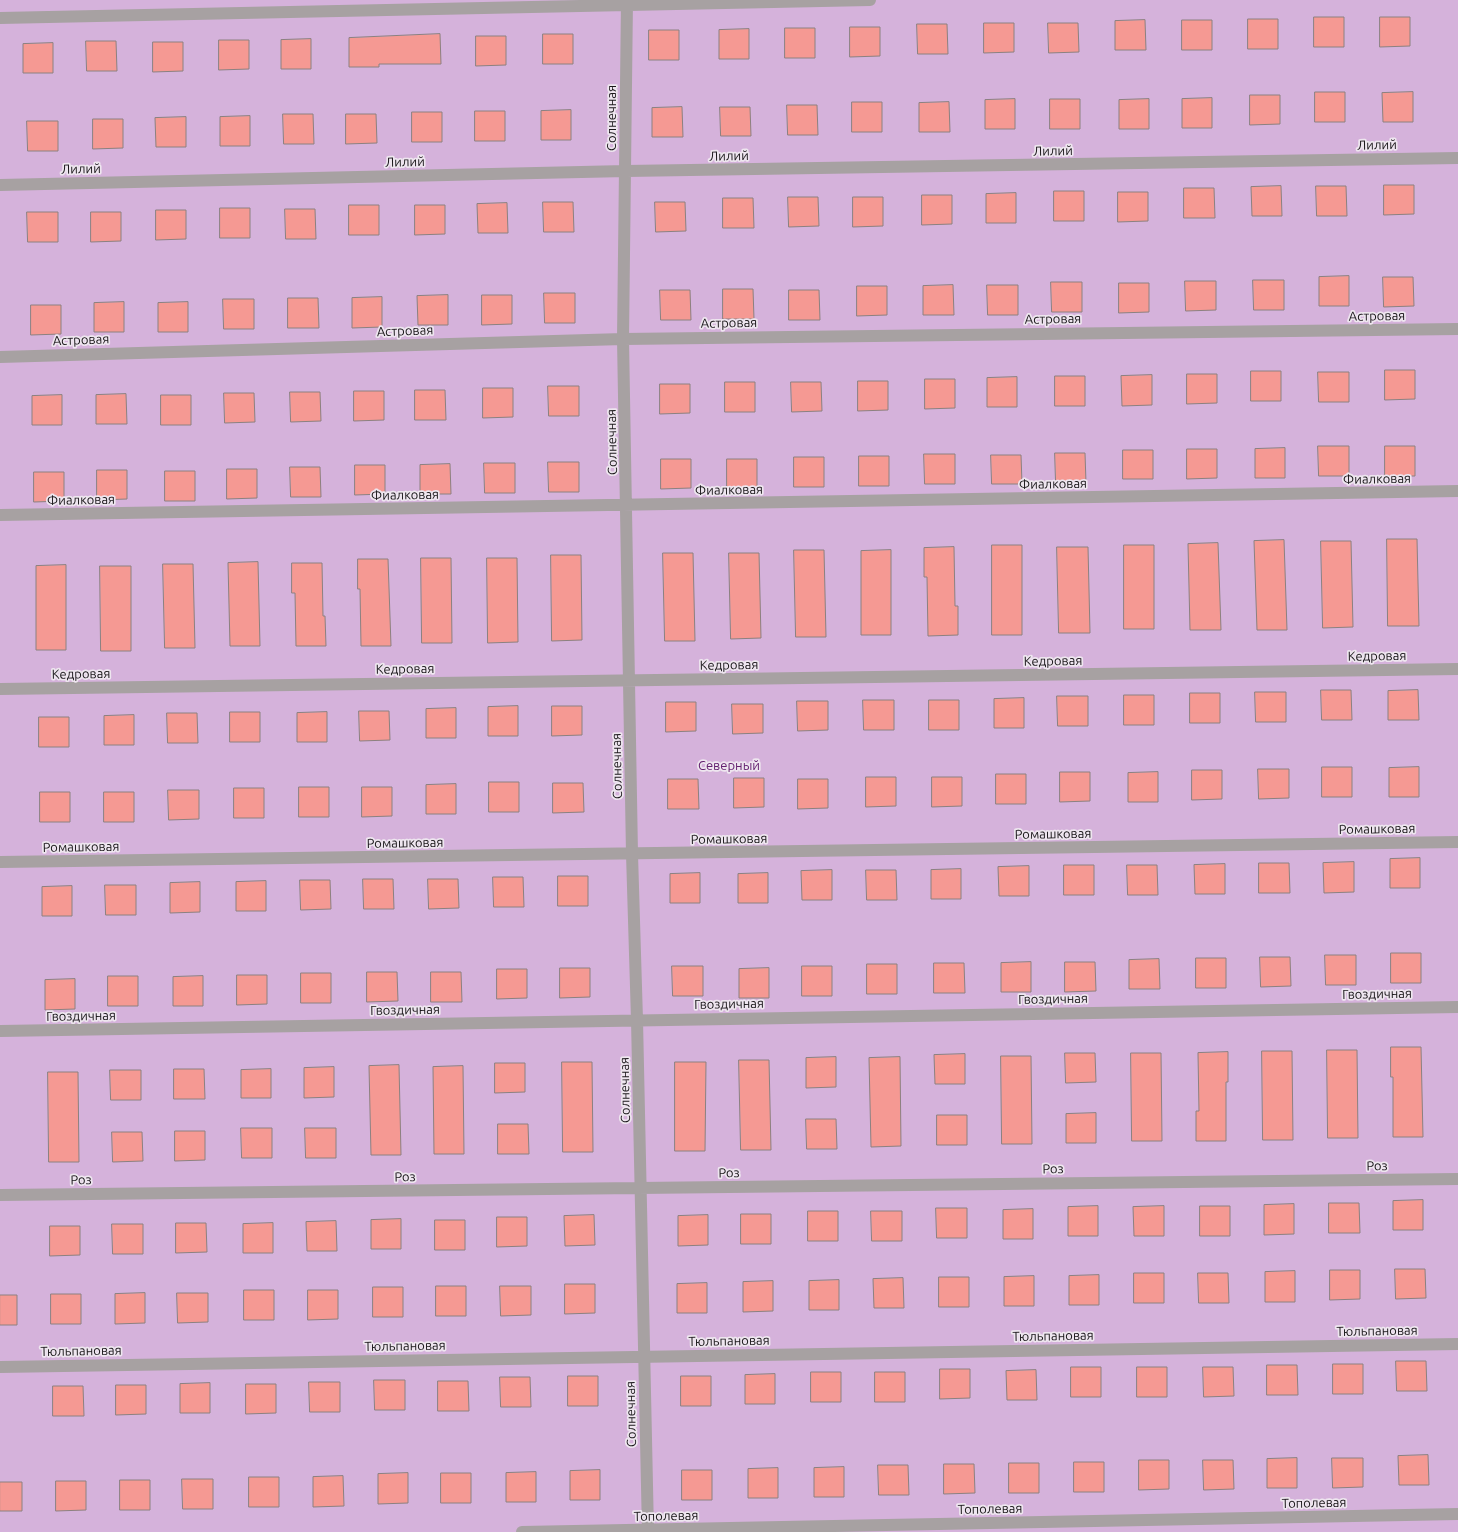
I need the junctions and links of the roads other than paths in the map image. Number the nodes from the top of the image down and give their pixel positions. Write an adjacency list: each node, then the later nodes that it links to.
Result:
1 (870, 0): 2 (street)
2 (627, 2): 3 (street); 5 (street, Солнечная)
3 (0, 18)
4 (1458, 158): 5 (street, Лилий)
5 (626, 172): 6 (street, Лилий); 8 (street, Солнечная)
6 (0, 185)
7 (1458, 329): 8 (street, Астровая)
8 (623, 338): 9 (street, Астровая); 11 (street, Солнечная)
9 (0, 357)
10 (1458, 491): 11 (street, Фиалковая)
11 (627, 506): 12 (street, Фиалковая); 14 (street, Солнечная)
12 (0, 515)
13 (1458, 669): 14 (street, Кедровая)
14 (630, 680): 15 (street, Кедровая); 17 (street, Солнечная)
15 (0, 689)
16 (1458, 842): 17 (street, Ромашковая)
17 (632, 854): 18 (street, Ромашковая); 20 (street, Солнечная)
18 (0, 862)
19 (1458, 1007): 20 (street, Гвоздичная)
20 (637, 1020): 21 (street, Гвоздичная); 23 (street, Солнечная)
21 (0, 1031)
22 (1458, 1179): 23 (street, Роз)
23 (641, 1188): 24 (street, Роз); 26 (street, Солнечная)
24 (0, 1195)
25 (1458, 1344): 26 (street, Тюльпановая)
26 (644, 1357): 27 (street, Тюльпановая); 29 (street, Солнечная)
27 (0, 1367)
28 (1458, 1514): 29 (street, Тополевая)
29 (648, 1531): 30 (street, Тополевая)
30 (522, 1532)

